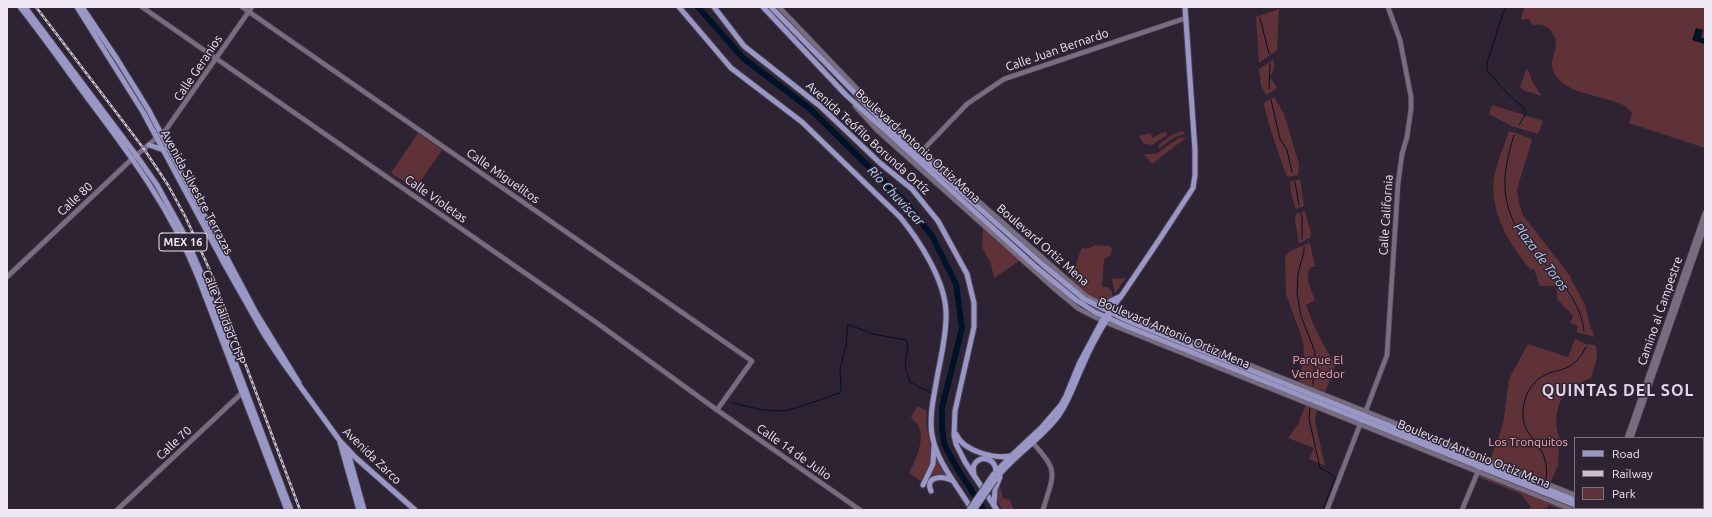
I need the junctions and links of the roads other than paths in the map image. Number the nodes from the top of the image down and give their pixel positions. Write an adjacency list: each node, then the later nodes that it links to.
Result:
1 (20, 7): 23 (main road, Calle Vialidad Ch-P / MEX 16)
2 (26, 7): 23 (main road, Calle Vialidad Ch-P / MEX 16)
3 (77, 7): 19 (main road, Avenida Silvestre Terrazas)
4 (82, 7): 19 (main road, Avenida Silvestre Terrazas)
5 (142, 7): 17 (street, Calle Violetas)
6 (242, 7): 15 (street, Calle Miguelitos)
7 (252, 7): 15 (street, Calle Geranios)
8 (679, 7): 40 (main road)
9 (714, 7): 35 (main road, Avenida Teófilo Borunda Ortíz)
10 (763, 7): 18 (main road, Boulevard Antonio Ortiz Mena)
11 (771, 7): 22 (main road, Boulevard Antonio Ortiz Mena)
12 (779, 7): 22 (street, Boulevard Antonio Ortiz Mena)
13 (1185, 7): 16 (main road)
14 (1388, 7): 34 (street, Calle California)
15 (249, 12): 17 (street, Calle Geranios); 32 (street, Calle Miguelitos)
16 (1186, 18): 22 (street, Calle Juan Bernardo); 27 (main road)
17 (216, 58): 19 (street, Calle Geranios); 32 (street, Calle Violetas)
18 (846, 95): 22 (main road, Boulevard Antonio Ortiz Mena); 29 (street)
19 (160, 136): 20 (street, Calle 80); 21 (main road, Avenida Silvestre Terrazas); 30 (main road, Avenida Silvestre Terrazas)
20 (149, 145): 21 (main road); 23 (street, Calle 80)
21 (164, 150): 30 (main road, Avenida Silvestre Terrazas)
22 (919, 155): 28 (street, Boulevard Ortiz Mena); 29 (main road, Boulevard Antonio Ortiz Mena)
23 (135, 156): 26 (street, Calle 80); 31 (main road, Calle Vialidad Ch-P / MEX 16)
24 (1705, 213): 36 (street, Camino al Campestre)
25 (1705, 226): 37 (street, Camino al Campestre)
26 (7, 277)
27 (1122, 295): 28 (main road); 29 (main road)
28 (1100, 304): 29 (street, Boulevard Ortiz Mena)
29 (1108, 314): 34 (main road, Boulevard Antonio Ortiz Mena); 34 (street, Boulevard Ortiz Mena); 39 (main road)
30 (300, 385): 33 (main road, Avenida Silvestre Terrazas)
31 (244, 391): 56 (street, Calle 70); 57 (main road, Calle Vialidad Ch-P / MEX 16); 58 (main road, Calle Vialidad Ch-P / MEX 16)
32 (717, 410): 62 (street, Calle 14 de Julio)
33 (318, 411): 38 (main road, Avenida Zarco)
34 (1363, 418): 43 (main road, Boulevard Antonio Ortiz Mena); 46 (main road, Boulevard Antonio Ortiz Mena); 50 (street, Boulevard Antonio Ortiz Mena); 65 (street, Calle California)
35 (954, 427): 42 (main road); 45 (main road, Avenida Teófilo Borunda Ortíz)
36 (1627, 437)
37 (1631, 437)
38 (340, 441): 41 (main road, Avenida Zarco); 59 (main road)
39 (1032, 441): 42 (main road); 64 (street)
40 (934, 443): 47 (main road); 48 (main road)
41 (347, 449): 60 (main road); 61 (main road, Avenida Zarco)
42 (1011, 458): 44 (main road); 44 (main road); 53 (main road)
43 (1479, 470): 46 (main road); 52 (main road, Boulevard Antonio Ortiz Mena); 66 (street); 67 (street, Boulevard Antonio Ortiz Mena)
44 (995, 476): 45 (main road); 63 (main road, bridge)
45 (975, 477): 53 (main road, Avenida Teófilo Borunda Ortíz)
46 (1519, 477): 51 (main road, Boulevard Antonio Ortiz Mena)
47 (956, 484): 49 (main road); 63 (main road)
48 (923, 485)
49 (931, 491)
50 (1574, 495)
51 (1574, 500)
52 (1574, 505)
53 (996, 508)
54 (1602, 509): 55 (main road)
55 (1607, 509)
56 (117, 510)
57 (287, 510)
58 (291, 510)
59 (359, 510)
60 (364, 510)
61 (415, 510)
62 (860, 510)
63 (972, 510)
64 (1043, 510)
65 (1328, 510)
66 (1462, 510)
67 (1574, 510)

